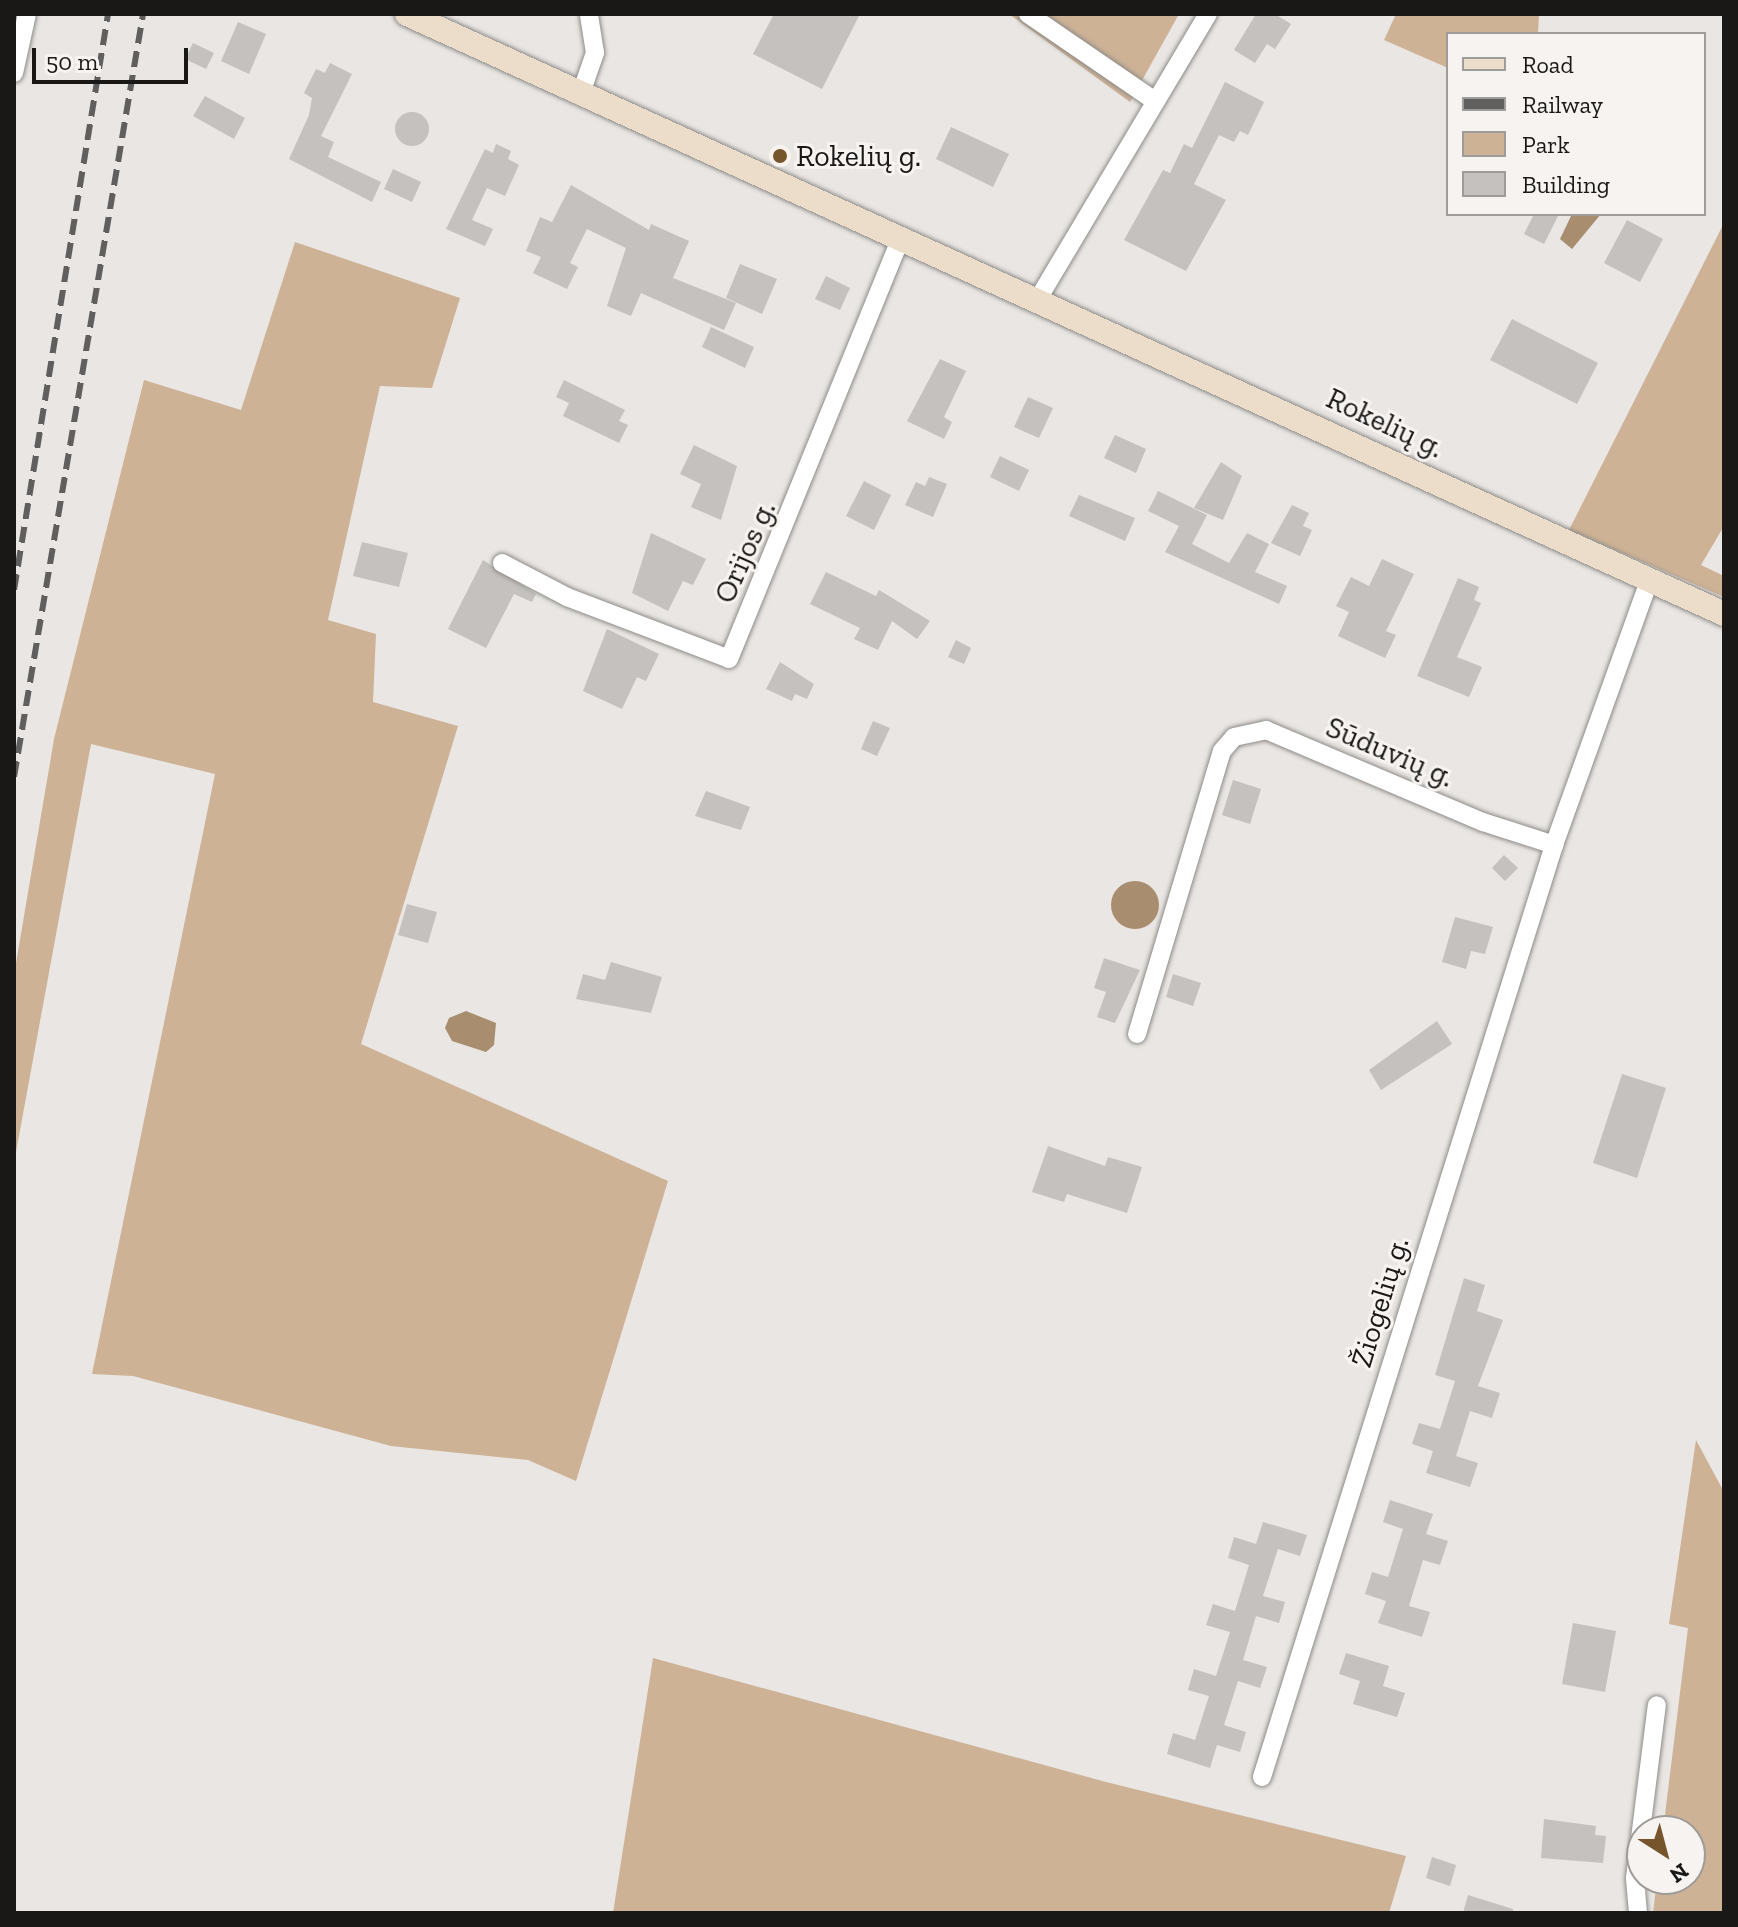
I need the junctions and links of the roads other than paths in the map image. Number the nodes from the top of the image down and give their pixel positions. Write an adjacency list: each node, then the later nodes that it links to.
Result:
1 (27, 14): 6 (street)
2 (407, 14): 7 (main road, Rokelių g.)
3 (589, 14): 7 (street)
4 (1028, 14): 8 (street)
5 (1208, 14): 8 (street)
6 (14, 73)
7 (580, 96): 9 (main road, Rokelių g.)
8 (1152, 99): 10 (street)
9 (901, 238): 10 (main road, Rokelių g.); 11 (street, Orijos g.)
10 (1038, 299): 12 (main road, Rokelių g.)
11 (502, 563)
12 (1650, 579): 13 (main road, Rokelių g.); 14 (street)
13 (1724, 614)
14 (1554, 845): 15 (street, Sūduvių g.); 17 (street, Žiogelių g.)
15 (1137, 1034)
16 (1657, 1705): 18 (street)
17 (1262, 1777)
18 (1638, 1913)

